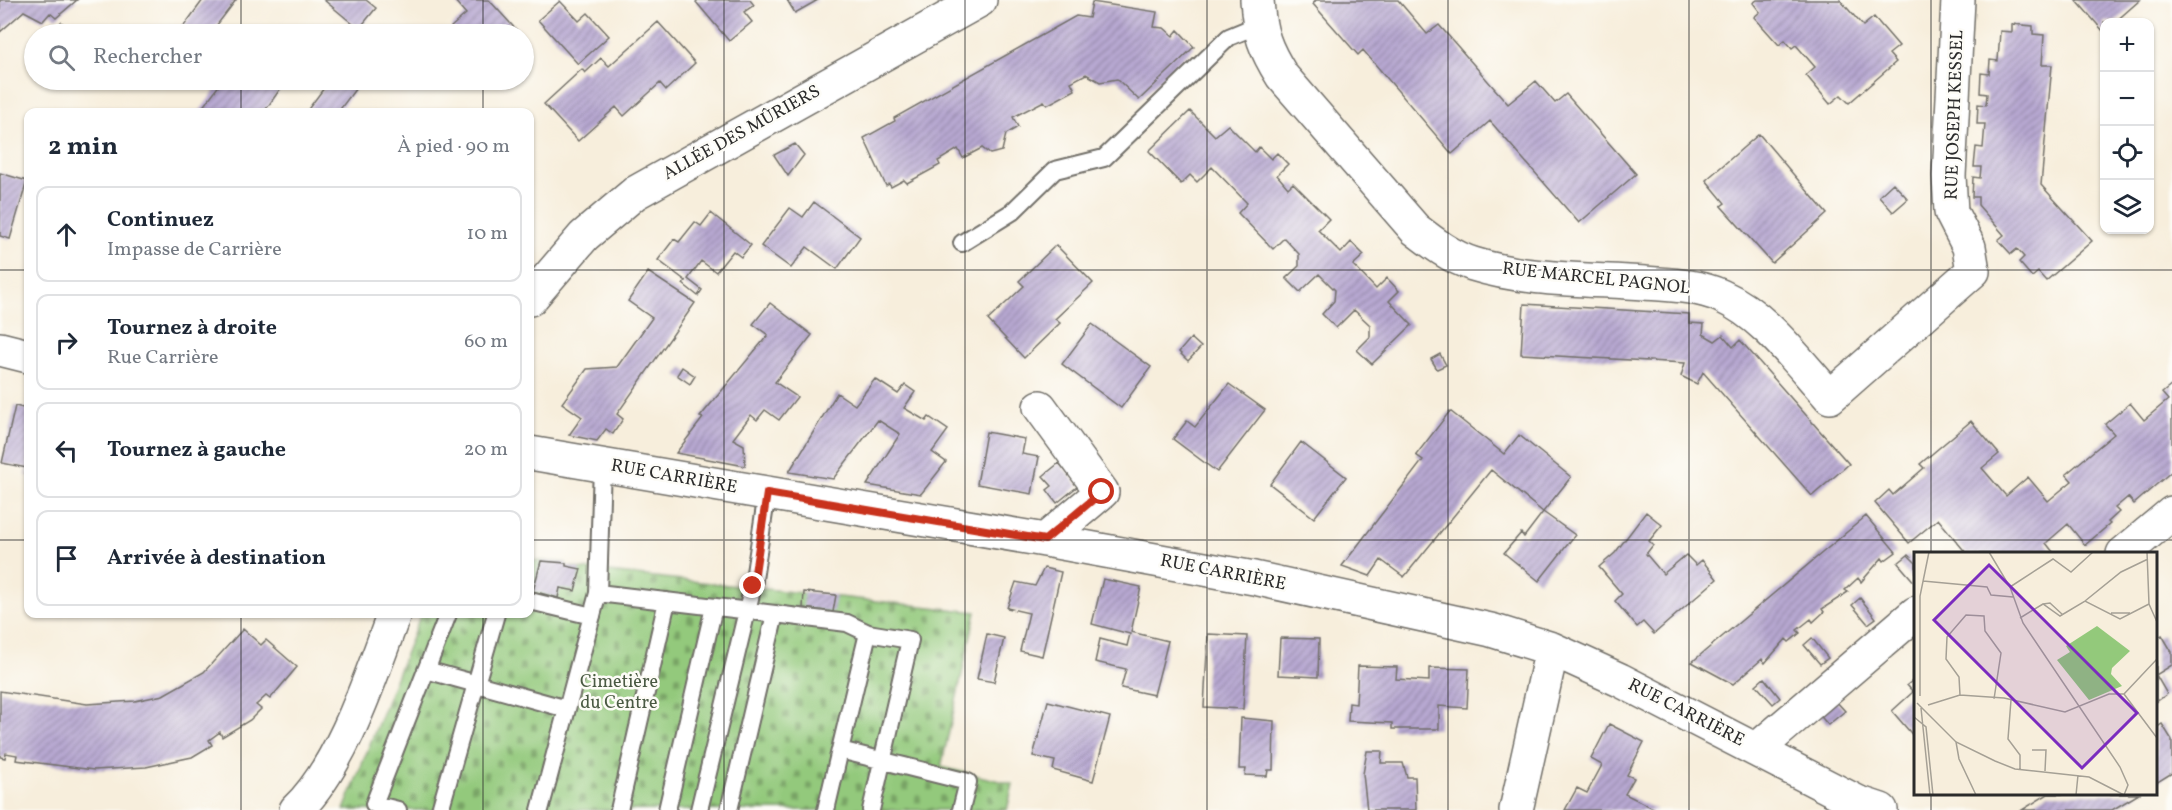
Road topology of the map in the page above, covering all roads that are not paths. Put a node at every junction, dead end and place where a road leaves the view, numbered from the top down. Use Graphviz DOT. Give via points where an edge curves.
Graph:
graph roads {
  1 [pos="980,0"];
  2 [pos="1958,0"];
  3 [pos="1258,13"];
  4 [pos="962,243"];
  5 [pos="534,294"];
  6 [pos="1898,336"];
  7 [pos="0,350"];
  8 [pos="24,355"];
  9 [pos="1040,407"];
  10 [pos="534,454"];
  11 [pos="602,465"];
  12 [pos="767,493"];
  13 [pos="2172,513"];
  14 [pos="1045,540"];
  15 [pos="2125,552"];
  16 [pos="598,593"];
  17 [pos="667,601"];
  18 [pos="534,602"];
  19 [pos="714,608"];
  20 [pos="746,611"];
  21 [pos="775,614"];
  22 [pos="1914,615"];
  23 [pos="592,616"];
  24 [pos="392,618"];
  25 [pos="446,618"];
  26 [pos="495,618"];
  27 [pos="868,633"];
  28 [pos="1552,650"];
  29 [pos="426,669"];
  30 [pos="476,684"];
  31 [pos="567,709"];
  32 [pos="840,750"];
  33 [pos="1756,750"];
  34 [pos="882,761"];
  35 [pos="305,806"];
  36 [pos="1865,807"];
  37 [pos="398,810"];
  38 [pos="440,810"];
  39 [pos="540,810"];
  40 [pos="619,810"];
  41 [pos="667,810"];
  42 [pos="699,810"];
  43 [pos="729,810"];
  44 [pos="826,810"];
  45 [pos="871,810"];
  46 [pos="961,810"];
  47 [pos="1516,810"];
  1 -- 5 [label="street, ALLÉE DES MÛRIERS" via="635,193 584,236"];
  2 -- 6 [label="street, RUE JOSEPH KESSEL" via="1949,176 1952,212 1969,247 1973,271"];
  3 -- 4 [label="lane" via="1104,158 1055,170 1012,212"];
  3 -- 6 [label="street, RUE MARCEL PAGNOL" via="1265,49 1282,76 1415,229 1441,249 1472,264 1513,273 1689,286 1720,295 1746,310 1770,331 1830,398"];
  7 -- 8 [label="street"];
  9 -- 14 [label="street" via="1102,492"];
  10 -- 11 [label="street, RUE CARRIÈRE"];
  11 -- 12 [label="street, RUE CARRIÈRE"];
  11 -- 16 [label="lane"];
  12 -- 14 [label="street, RUE CARRIÈRE"];
  12 -- 20 [label="lane"];
  13 -- 15 [label="street"];
  14 -- 28 [label="street, RUE CARRIÈRE" via="1254,578 1491,630"];
  16 -- 17 [label="lane"];
  16 -- 23 [label="lane"];
  17 -- 19 [label="lane"];
  17 -- 40 [label="lane"];
  18 -- 23 [label="lane"];
  19 -- 20 [label="lane"];
  19 -- 41 [label="lane"];
  20 -- 21 [label="lane"];
  20 -- 42 [label="lane"];
  21 -- 27 [label="lane" via="847,623"];
  21 -- 43 [label="lane"];
  22 -- 33 [label="street"];
  23 -- 31 [label="lane"];
  24 -- 35 [label="street" via="345,737"];
  25 -- 29 [label="lane"];
  26 -- 30 [label="lane"];
  27 -- 32 [label="lane"];
  27 -- 34 [label="lane" via="910,640"];
  28 -- 33 [label="street, RUE CARRIÈRE"];
  28 -- 47 [label="street"];
  29 -- 30 [label="lane"];
  29 -- 37 [label="lane" via="374,804"];
  30 -- 31 [label="lane"];
  30 -- 38 [label="lane"];
  31 -- 39 [label="lane"];
  32 -- 34 [label="lane"];
  32 -- 44 [label="lane"];
  33 -- 36 [label="street, RUE CARRIÈRE"];
  34 -- 45 [label="lane"];
  34 -- 46 [label="lane" via="968,782"];
}
